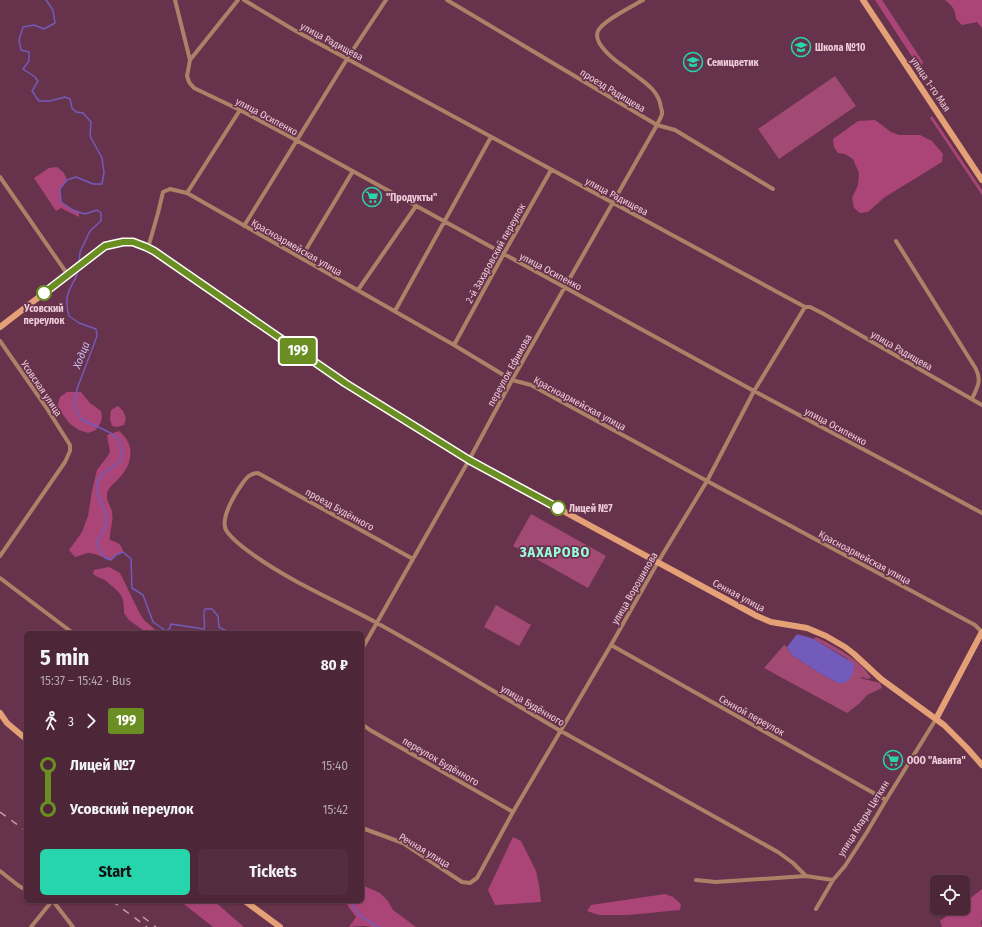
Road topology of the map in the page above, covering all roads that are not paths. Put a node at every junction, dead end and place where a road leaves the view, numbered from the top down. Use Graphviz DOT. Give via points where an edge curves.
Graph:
graph roads {
  1 [pos="175,0"];
  2 [pos="238,0"];
  3 [pos="244,0"];
  4 [pos="386,0"];
  5 [pos="447,0"];
  6 [pos="643,0"];
  7 [pos="862,0"];
  8 [pos="347,58"];
  9 [pos="190,60"];
  10 [pos="240,110"];
  11 [pos="657,125"];
  12 [pos="491,137"];
  13 [pos="296,140"];
  14 [pos="551,170"];
  15 [pos="353,171"];
  16 [pos="0,177"];
  17 [pos="982,180"];
  18 [pos="773,189"];
  19 [pos="187,193"];
  20 [pos="612,203"];
  21 [pos="416,206"];
  22 [pos="444,222"];
  23 [pos="244,226"];
  24 [pos="896,241"];
  25 [pos="148,248"];
  26 [pos="503,254"];
  27 [pos="301,258"];
  28 [pos="68,275"];
  29 [pos="565,287"];
  30 [pos="358,290"];
  31 [pos="805,307"];
  32 [pos="395,311"];
  33 [pos="0,327"];
  34 [pos="0,341"];
  35 [pos="454,345"];
  36 [pos="512,380"];
  37 [pos="754,391"];
  38 [pos="972,399"];
  39 [pos="982,405"];
  40 [pos="469,460"];
  41 [pos="258,473"];
  42 [pos="707,481"];
  43 [pos="982,513"];
  44 [pos="0,556"];
  45 [pos="413,559"];
  46 [pos="658,562"];
  47 [pos="0,578"];
  48 [pos="377,623"];
  49 [pos="70,631"];
  50 [pos="982,632"];
  51 [pos="611,645"];
  52 [pos="364,646"];
  53 [pos="0,713"];
  54 [pos="936,719"];
  55 [pos="364,726"];
  56 [pos="560,730"];
  57 [pos="24,737"];
  58 [pos="982,765"];
  59 [pos="886,800"];
  60 [pos="514,812"];
  61 [pos="364,829"];
  62 [pos="0,871"];
  63 [pos="806,876"];
  64 [pos="477,878"];
  65 [pos="696,880"];
  66 [pos="833,880"];
  67 [pos="24,889"];
  68 [pos="51,903"];
  69 [pos="55,903"];
  70 [pos="248,903"];
  71 [pos="816,909"];
  72 [pos="31,927"];
  73 [pos="73,927"];
  74 [pos="280,927"];
  1 -- 9 [label="street, улица Осипенко"];
  2 -- 9 [label="street"];
  3 -- 8 [label="street, улица Радищева"];
  4 -- 8 [label="street"];
  5 -- 11 [label="street, проезд Радищева"];
  6 -- 11 [label="street, переулок Ефимова" via="605,22 598,31 597,38 603,48 656,93 661,101 662,114"];
  7 -- 17 [label="street, улица 1-го Мая"];
  8 -- 12 [label="street, улица Радищева"];
  8 -- 13 [label="street"];
  9 -- 10 [label="street, улица Осипенко" via="187,76 194,88"];
  10 -- 13 [label="street, улица Осипенко"];
  10 -- 19 [label="street"];
  11 -- 18 [label="street, проезд Радищева" via="674,130"];
  11 -- 20 [label="street, переулок Ефимова"];
  12 -- 14 [label="street, улица Радищева"];
  12 -- 22 [label="street"];
  13 -- 15 [label="street, улица Осипенко"];
  13 -- 23 [label="street"];
  14 -- 20 [label="street, улица Радищева"];
  14 -- 26 [label="street, 2-й Захаровский переулок"];
  15 -- 21 [label="street, улица Осипенко"];
  15 -- 27 [label="street"];
  16 -- 28 [label="street"];
  19 -- 23 [label="street, Красноармейская улица"];
  19 -- 25 [label="street, Красноармейская улица" via="170,189 163,192"];
  20 -- 29 [label="street, переулок Ефимова"];
  20 -- 31 [label="street, улица Радищева"];
  21 -- 22 [label="street, улица Осипенко"];
  21 -- 30 [label="street"];
  22 -- 26 [label="street, улица Осипенко"];
  22 -- 32 [label="street"];
  23 -- 27 [label="street, Красноармейская улица"];
  24 -- 38 [label="street" via="976,369 979,382"];
  25 -- 28 [label="street, Сенная улица" via="133,242 105,246"];
  25 -- 40 [label="street, Сенная улица" via="345,383"];
  26 -- 29 [label="street, улица Осипенко"];
  26 -- 35 [label="street, 2-й Захаровский переулок"];
  27 -- 30 [label="street, Красноармейская улица"];
  28 -- 33 [label="street"];
  29 -- 36 [label="street, переулок Ефимова"];
  29 -- 37 [label="street, улица Осипенко"];
  30 -- 32 [label="street, Красноармейская улица"];
  31 -- 37 [label="street, улица Ворошилова"];
  31 -- 38 [label="street, улица Радищева" via="822,313"];
  32 -- 35 [label="street, Красноармейская улица"];
  34 -- 44 [label="street, Усовская улица" via="70,445 68,457"];
  35 -- 36 [label="street, Красноармейская улица"];
  36 -- 40 [label="street, переулок Ефимова"];
  36 -- 42 [label="street, Красноармейская улица" via="531,385"];
  37 -- 42 [label="street, улица Ворошилова"];
  37 -- 43 [label="street, улица Осипенко"];
  38 -- 39 [label="street, улица Радищева"];
  40 -- 45 [label="street, переулок Ефимова"];
  40 -- 46 [label="street, Сенная улица"];
  41 -- 45 [label="street, проезд Будённого"];
  41 -- 48 [label="street, улица Будённого" via="247,477 228,507 225,518 225,528 228,532 241,546 262,561"];
  42 -- 46 [label="street, улица Ворошилова"];
  42 -- 50 [label="street, Красноармейская улица" via="975,625"];
  45 -- 48 [label="street, переулок Ефимова"];
  46 -- 51 [label="street, улица Ворошилова"];
  46 -- 54 [label="street, Сенная улица" via="764,620 807,628 837,642 891,687"];
  47 -- 49 [label="street"];
  48 -- 52 [label="street, переулок Ефимова"];
  48 -- 56 [label="street, улица Будённого"];
  50 -- 54 [label="street, улица Клары Цеткин"];
  51 -- 56 [label="street, улица Ворошилова"];
  51 -- 59 [label="street, Сенной переулок"];
  53 -- 57 [label="street" via="7,723"];
  54 -- 58 [label="street, Сенная улица"];
  54 -- 59 [label="street, улица Клары Цеткин"];
  55 -- 60 [label="street, переулок Будённого"];
  56 -- 60 [label="street, улица Ворошилова"];
  56 -- 63 [label="street, улица Будённого" via="778,852"];
  59 -- 66 [label="street, улица Клары Цеткин" via="848,861"];
  60 -- 64 [label="street, улица Ворошилова"];
  61 -- 64 [label="street, Речная улица" via="403,843 462,882 470,883"];
  62 -- 67 [label="street"];
  63 -- 65 [label="street" via="716,882"];
  63 -- 66 [label="street"];
  66 -- 71 [label="street, улица Клары Цеткин"];
  68 -- 72 [label="street"];
  69 -- 73 [label="street"];
  70 -- 74 [label="street"];
}
